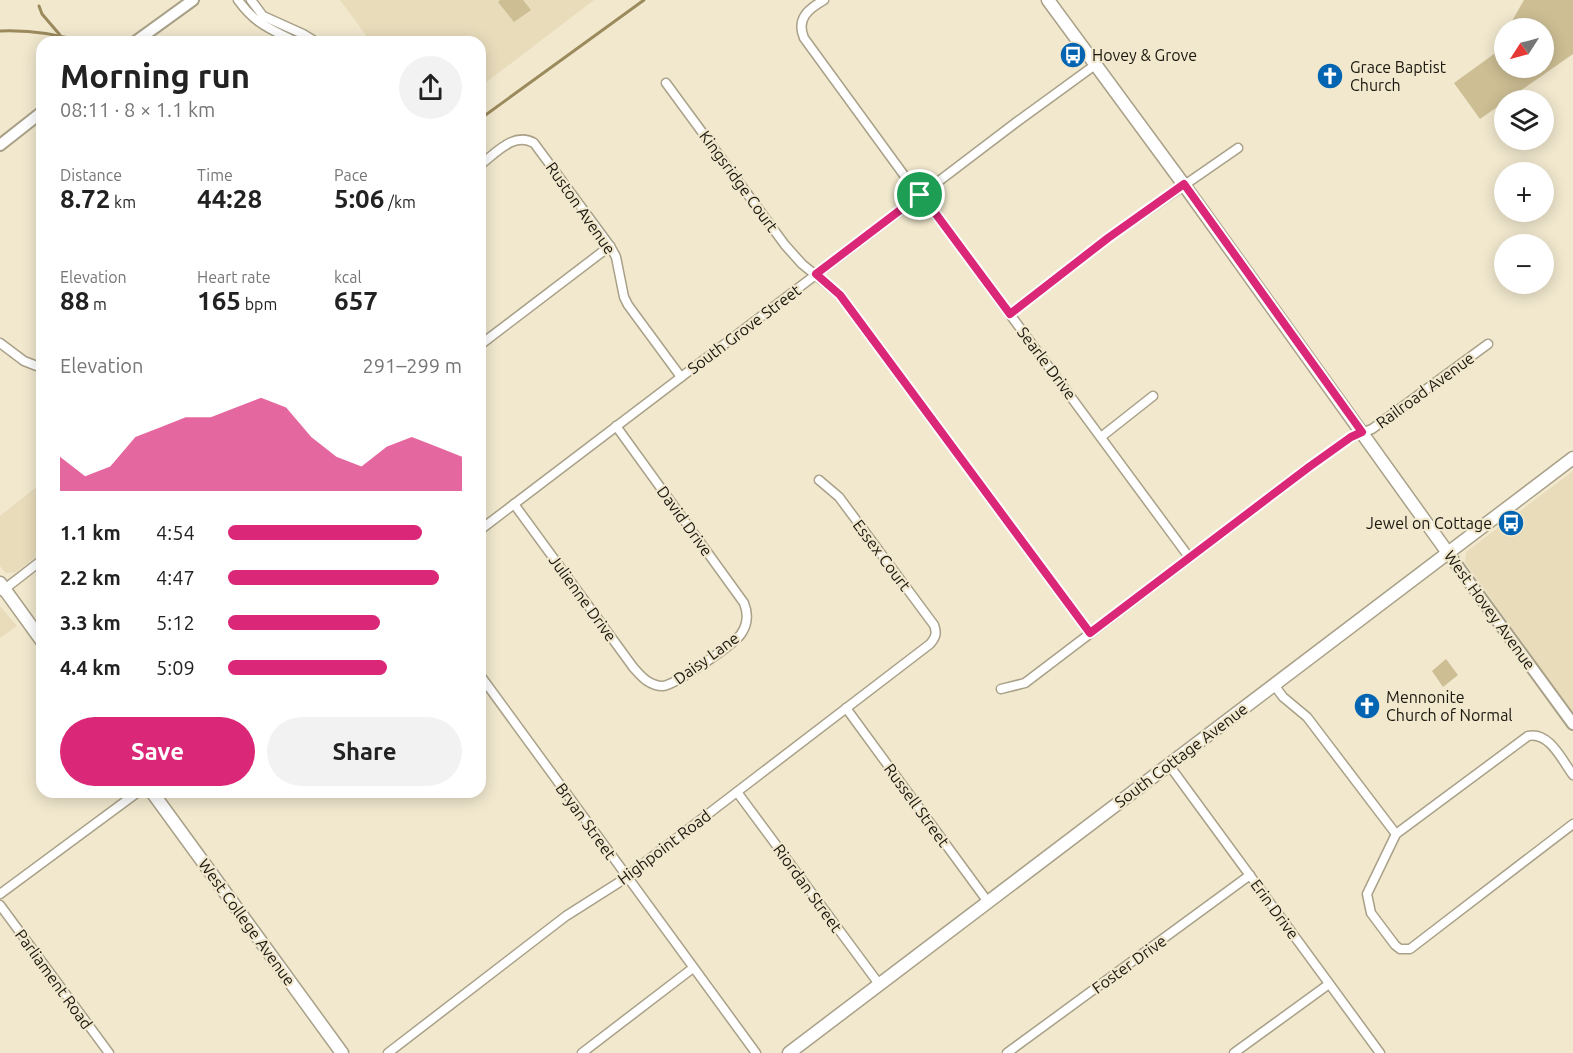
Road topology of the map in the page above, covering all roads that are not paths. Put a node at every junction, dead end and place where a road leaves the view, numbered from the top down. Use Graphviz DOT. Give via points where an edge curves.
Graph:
graph roads {
  1 [pos="193,0"];
  2 [pos="238,0"];
  3 [pos="251,0"];
  4 [pos="824,0"];
  5 [pos="1048,0"];
  6 [pos="284,31"];
  7 [pos="143,36"];
  8 [pos="289,36"];
  9 [pos="299,36"];
  10 [pos="1095,65"];
  11 [pos="666,83"];
  12 [pos="36,117"];
  13 [pos="0,145"];
  14 [pos="1238,148"];
  15 [pos="486,160"];
  16 [pos="1184,184"];
  17 [pos="920,195"];
  18 [pos="610,246"];
  19 [pos="816,274"];
  20 [pos="1010,314"];
  21 [pos="486,340"];
  22 [pos="0,343"];
  23 [pos="1488,344"];
  24 [pos="36,366"];
  25 [pos="681,377"];
  26 [pos="1153,396"];
  27 [pos="616,426"];
  28 [pos="1362,432"];
  29 [pos="1101,437"];
  30 [pos="1573,458"];
  31 [pos="819,480"];
  32 [pos="514,504"];
  33 [pos="486,525"];
  34 [pos="1448,553"];
  35 [pos="1189,557"];
  36 [pos="36,564"];
  37 [pos="2,588"];
  38 [pos="747,619"];
  39 [pos="36,633"];
  40 [pos="1090,633"];
  41 [pos="936,636"];
  42 [pos="486,683"];
  43 [pos="657,685"];
  44 [pos="1274,685"];
  45 [pos="1001,689"];
  46 [pos="846,708"];
  47 [pos="1573,724"];
  48 [pos="1169,765"];
  49 [pos="1573,775"];
  50 [pos="738,792"];
  51 [pos="130,798"];
  52 [pos="156,798"];
  53 [pos="1573,824"];
  54 [pos="1396,834"];
  55 [pos="1250,875"];
  56 [pos="627,876"];
  57 [pos="0,894"];
  58 [pos="988,902"];
  59 [pos="0,904"];
  60 [pos="693,968"];
  61 [pos="879,984"];
  62 [pos="1329,984"];
  63 [pos="109,1053"];
  64 [pos="342,1053"];
  65 [pos="388,1053"];
  66 [pos="582,1053"];
  67 [pos="756,1053"];
  68 [pos="789,1053"];
  69 [pos="1007,1053"];
  70 [pos="1234,1053"];
  71 [pos="1380,1053"];
  1 -- 7 [label="street"];
  2 -- 6 [label="street" via="260,24"];
  3 -- 6 [label="street"];
  4 -- 17 [label="street, Searle Drive" via="802,17 800,30"];
  5 -- 10 [label="main road, West Hovey Avenue"];
  6 -- 8 [label="street"];
  6 -- 9 [label="street"];
  10 -- 16 [label="main road, West Hovey Avenue"];
  10 -- 17 [label="street, South Grove Street"];
  11 -- 19 [label="street, Kingsridge Court" via="785,244"];
  12 -- 13 [label="street"];
  14 -- 16 [label="street"];
  15 -- 18 [label="street, Ruston Avenue" via="508,144 524,139 534,143"];
  16 -- 20 [label="street"];
  16 -- 28 [label="main road, West Hovey Avenue"];
  17 -- 19 [label="street, South Grove Street"];
  17 -- 20 [label="street, Searle Drive"];
  18 -- 21 [label="street"];
  18 -- 25 [label="street, Ruston Avenue" via="628,305"];
  19 -- 25 [label="street, South Grove Street"];
  19 -- 40 [label="street, Kingsridge Court" via="840,295"];
  20 -- 29 [label="street, Searle Drive"];
  22 -- 24 [label="street"];
  23 -- 28 [label="street, Railroad Avenue" via="1372,429"];
  25 -- 27 [label="street, South Grove Street"];
  26 -- 29 [label="street"];
  27 -- 32 [label="street, South Grove Street"];
  27 -- 38 [label="street, David Drive" via="744,603"];
  28 -- 34 [label="main road, West Hovey Avenue"];
  28 -- 35 [label="street"];
  29 -- 35 [label="street, Searle Drive"];
  30 -- 34 [label="main road, South Cottage Avenue"];
  31 -- 41 [label="street, Essex Court" via="839,497 934,625"];
  32 -- 33 [label="street, South Grove Street"];
  32 -- 43 [label="street, Julienne Drive" via="633,667 646,681"];
  34 -- 44 [label="main road, South Cottage Avenue"];
  34 -- 47 [label="street, West Hovey Avenue"];
  35 -- 40 [label="street"];
  36 -- 37 [label="street"];
  37 -- 39 [label="main road"];
  38 -- 43 [label="street, Daisy Lane" via="742,632 730,643 678,681"];
  40 -- 45 [label="street" via="1025,683"];
  41 -- 46 [label="street, Highpoint Road"];
  42 -- 56 [label="street, Bryan Street"];
  44 -- 48 [label="main road, South Cottage Avenue"];
  44 -- 54 [label="street" via="1307,717"];
  46 -- 50 [label="street, Highpoint Road"];
  46 -- 58 [label="street, Russell Street"];
  48 -- 55 [label="street, Erin Drive"];
  48 -- 58 [label="main road, South Cottage Avenue"];
  49 -- 54 [label="street" via="1546,740 1539,735 1528,736"];
  50 -- 56 [label="street, Highpoint Road"];
  50 -- 61 [label="street, Riordan Street"];
  51 -- 57 [label="street"];
  52 -- 64 [label="main road, West College Avenue"];
  53 -- 54 [label="street" via="1405,950 1395,945 1371,912 1367,894"];
  55 -- 62 [label="street, Erin Drive"];
  55 -- 69 [label="street, Foster Drive"];
  56 -- 60 [label="street, Bryan Street"];
  56 -- 65 [label="street, Highpoint Road" via="566,916"];
  58 -- 61 [label="main road, South Cottage Avenue"];
  59 -- 63 [label="street, Parliament Road"];
  60 -- 66 [label="street"];
  60 -- 67 [label="street, Bryan Street"];
  61 -- 68 [label="main road, South Cottage Avenue"];
  62 -- 70 [label="street"];
  62 -- 71 [label="street, Erin Drive"];
}
